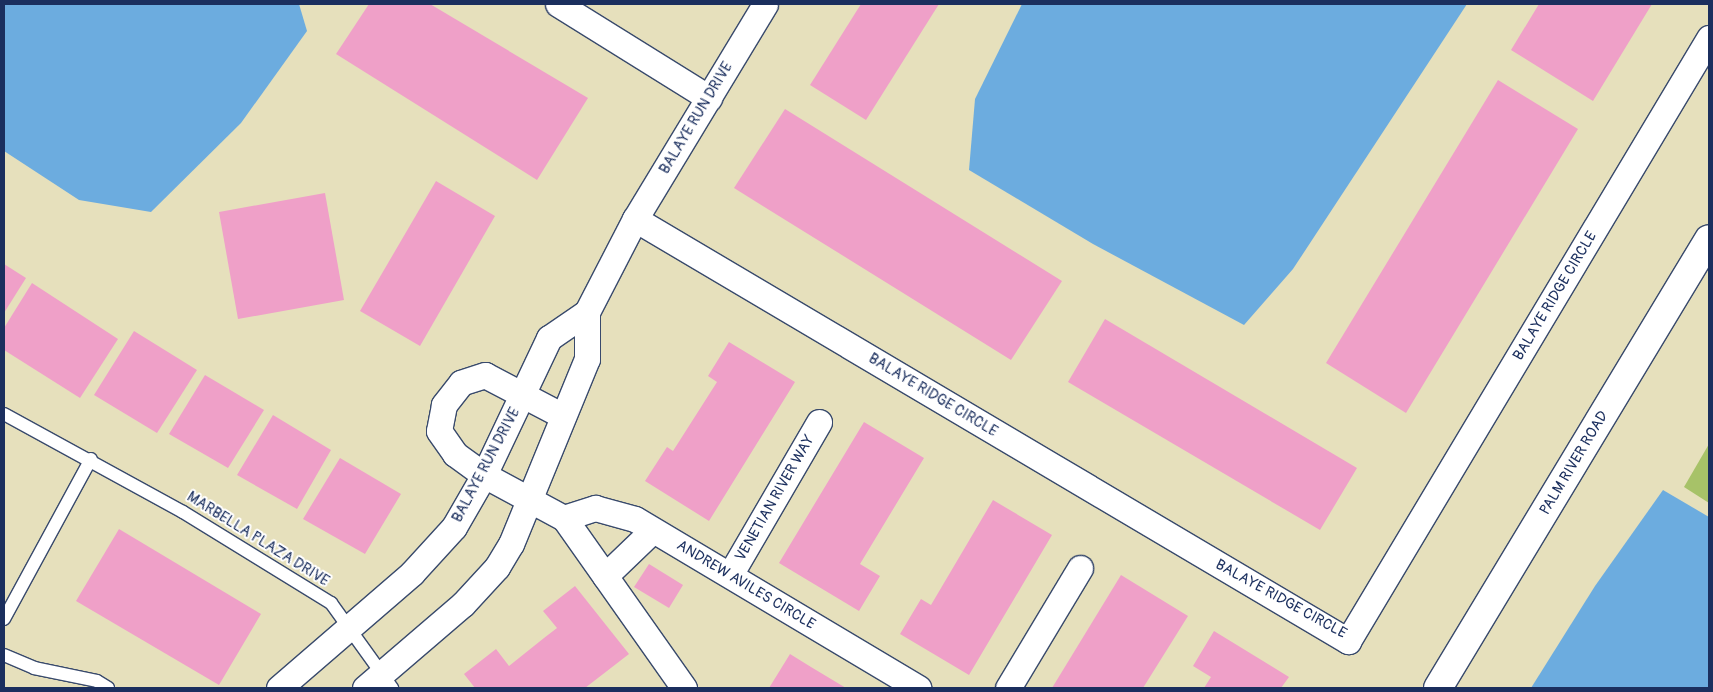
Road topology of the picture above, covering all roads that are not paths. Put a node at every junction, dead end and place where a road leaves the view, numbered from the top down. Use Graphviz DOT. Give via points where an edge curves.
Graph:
graph roads {
  1 [pos="558,4"];
  2 [pos="765,4"];
  3 [pos="1709,38"];
  4 [pos="709,98"];
  5 [pos="636,219"];
  6 [pos="1709,239"];
  7 [pos="587,312"];
  8 [pos="524,393"];
  9 [pos="4,414"];
  10 [pos="563,416"];
  11 [pos="819,422"];
  12 [pos="91,459"];
  13 [pos="484,475"];
  14 [pos="530,501"];
  15 [pos="564,518"];
  16 [pos="653,530"];
  17 [pos="1080,568"];
  18 [pos="730,575"];
  19 [pos="605,576"];
  20 [pos="4,619"];
  21 [pos="349,629"];
  22 [pos="4,655"];
  23 [pos="380,684"];
  24 [pos="673,684"];
  25 [pos="108,688"];
  26 [pos="279,688"];
  27 [pos="919,688"];
  28 [pos="1008,688"];
  29 [pos="1438,688"];
  1 -- 4 [label="street"];
  2 -- 4 [label="street, BALAYE RUN DRIVE"];
  3 -- 5 [label="street, BALAYE RIDGE CIRCLE" via="1348,641"];
  4 -- 5 [label="street, BALAYE RUN DRIVE"];
  5 -- 7 [label="street, BALAYE RUN DRIVE"];
  6 -- 29 [label="street, PALM RIVER ROAD"];
  7 -- 8 [label="street, BALAYE RUN DRIVE" via="549,338"];
  7 -- 10 [label="street, BALAYE RUN DRIVE" via="587,359"];
  8 -- 10 [label="street"];
  8 -- 13 [label="street, BALAYE RUN DRIVE"];
  8 -- 13 [label="street" via="485,375 460,383 444,405 439,431 455,454"];
  9 -- 12 [label="lane, MARBELLA PLAZA DRIVE"];
  10 -- 14 [label="street, BALAYE RUN DRIVE"];
  11 -- 18 [label="street, VENETIAN RIVER WAY"];
  12 -- 20 [label="lane"];
  12 -- 21 [label="lane, MARBELLA PLAZA DRIVE" via="331,602"];
  13 -- 14 [label="street"];
  13 -- 21 [label="street, BALAYE RUN DRIVE" via="454,527 412,573"];
  14 -- 15 [label="street"];
  14 -- 23 [label="street, BALAYE RUN DRIVE" via="511,544 481,587"];
  15 -- 16 [label="street, ANDREW AVILES CIRCLE" via="594,508 635,519"];
  15 -- 19 [label="street"];
  16 -- 18 [label="street, ANDREW AVILES CIRCLE"];
  16 -- 19 [label="street"];
  17 -- 28 [label="street"];
  18 -- 27 [label="street, ANDREW AVILES CIRCLE"];
  19 -- 24 [label="street"];
  21 -- 23 [label="lane, MARBELLA PLAZA DRIVE"];
  21 -- 26 [label="street, BALAYE RUN DRIVE"];
  22 -- 25 [label="lane" via="34,668 97,681"];
}
